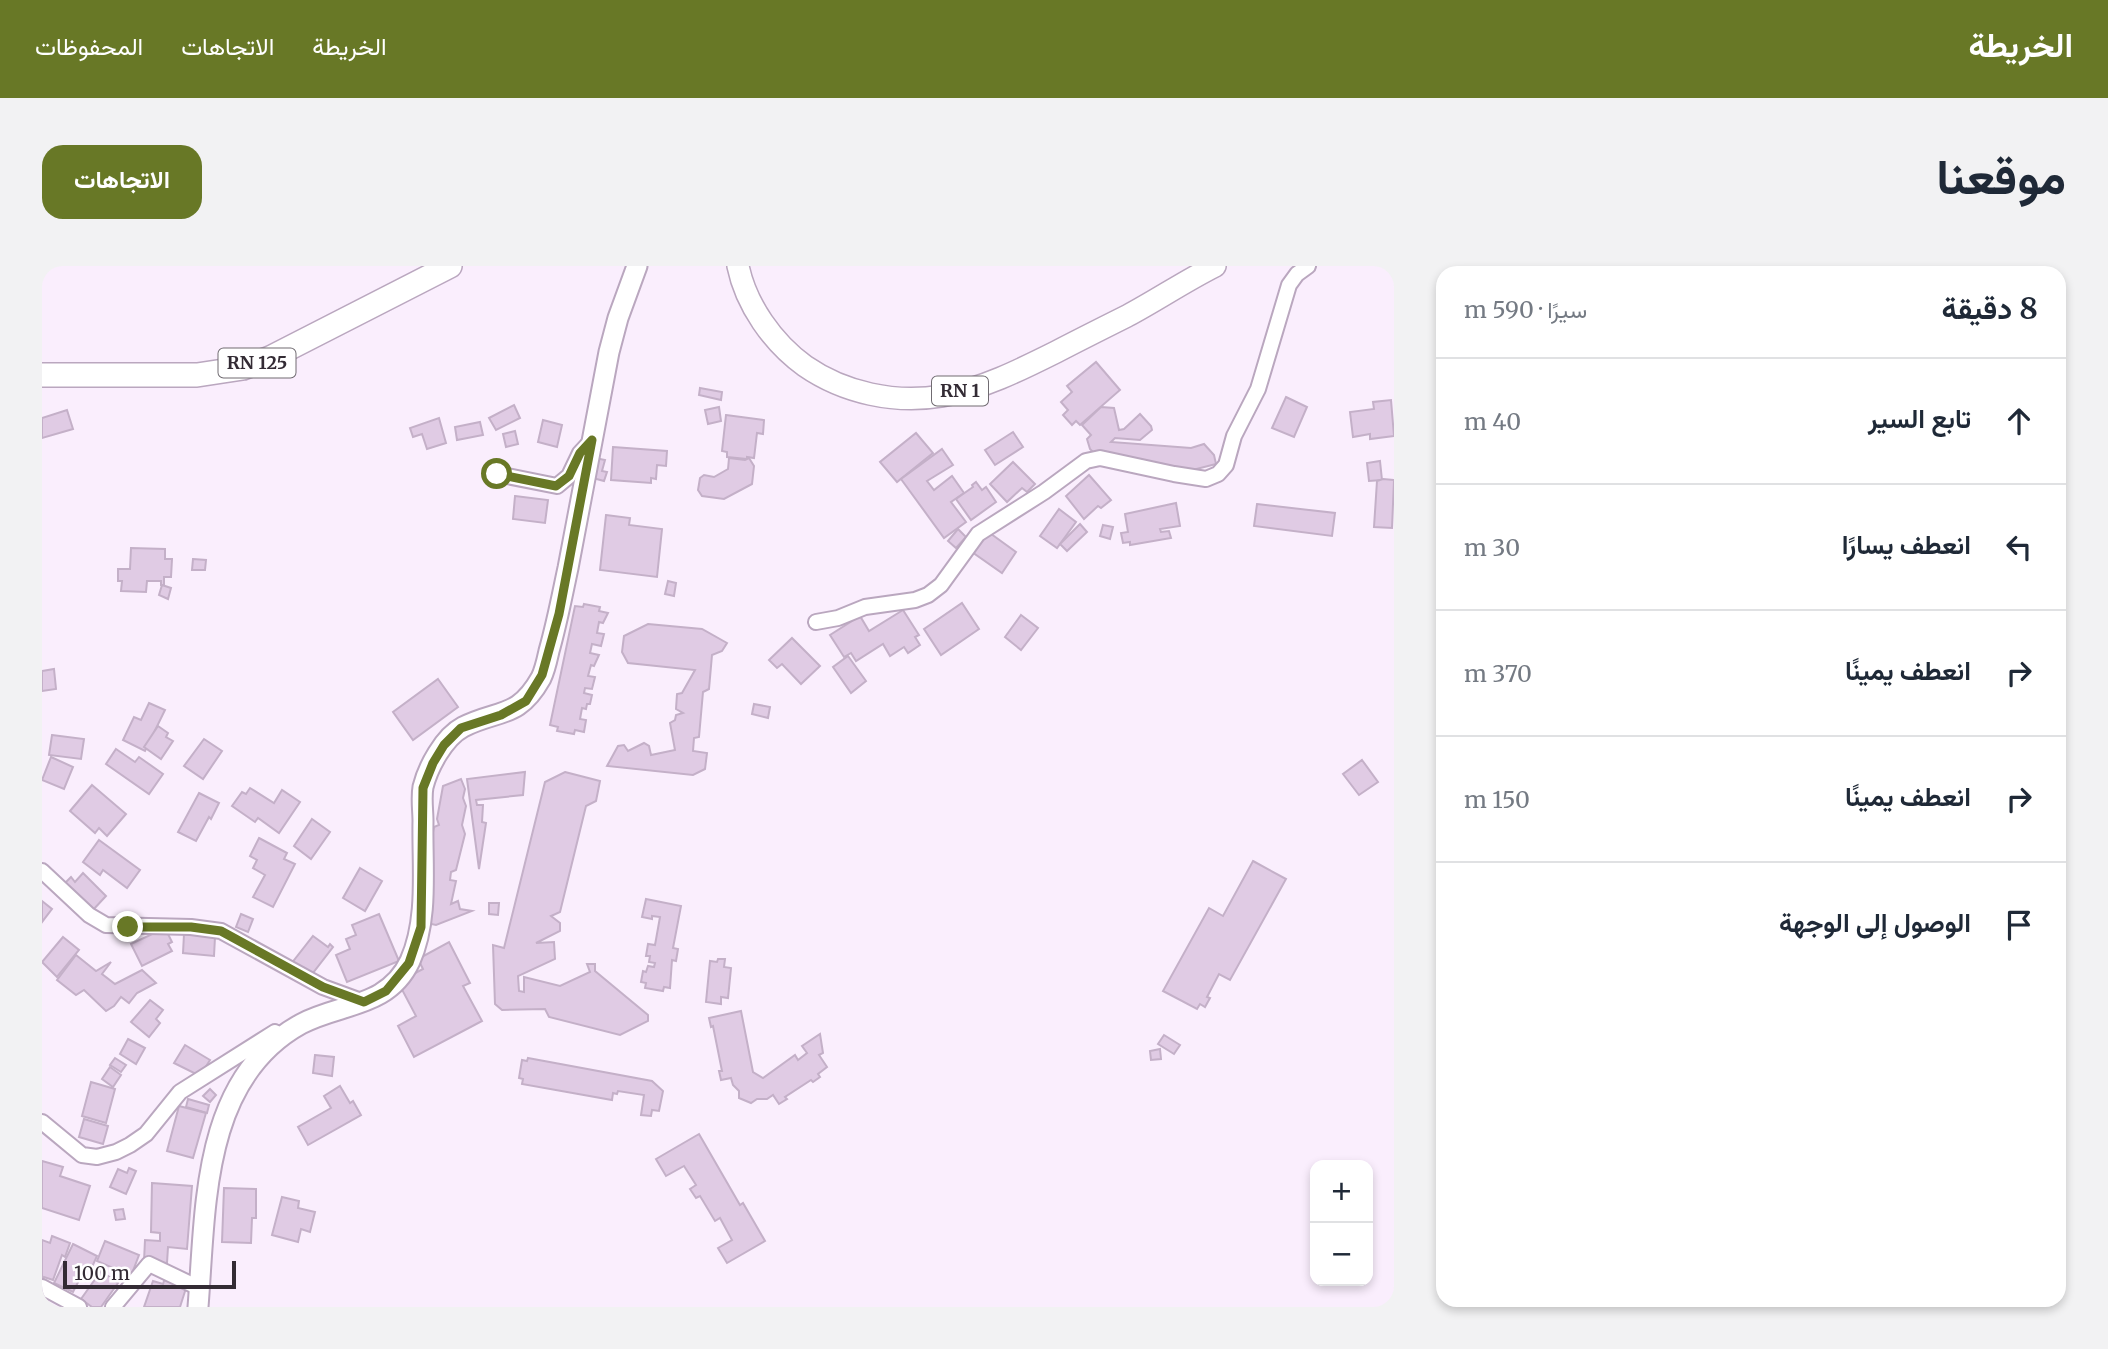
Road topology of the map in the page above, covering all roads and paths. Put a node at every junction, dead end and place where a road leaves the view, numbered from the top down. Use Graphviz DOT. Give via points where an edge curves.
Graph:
graph roads {
  1 [pos="415,266"];
  2 [pos="450,266"];
  3 [pos="638,266"];
  4 [pos="738,266"];
  5 [pos="1215,266"];
  6 [pos="1308,266"];
  7 [pos="42,361"];
  8 [pos="42,375"];
  9 [pos="592,440"];
  10 [pos="497,474"];
  11 [pos="816,622"];
  12 [pos="42,871"];
  13 [pos="364,1002"];
  14 [pos="42,1122"];
  15 [pos="42,1287"];
  16 [pos="198,1298"];
  17 [pos="79,1307"];
  18 [pos="113,1307"];
  1 -- 7 [label="highway" via="248,351 192,360"];
  2 -- 8 [label="highway, RN 125" via="243,368 197,375"];
  3 -- 9 [label="main road" via="609,352"];
  4 -- 5 [label="main road, RN 1" via="754,306 792,356 840,386 909,399 980,386 1028,366"];
  6 -- 11 [label="street" via="1289,285 1258,389 1219,474 1206,479 1100,458 1086,461 978,534 928,595"];
  9 -- 10 [label="street" via="569,476 556,486"];
  9 -- 13 [label="main road" via="559,614 542,675 526,701 461,728 433,763 423,788 421,927 409,963 386,991"];
  12 -- 13 [label="street" via="106,925 221,931 323,987"];
  13 -- 14 [label="street" via="323,1005 303,1014 180,1092 146,1134 116,1152 82,1155"];
  13 -- 16 [label="main road" via="302,1023 269,1046 236,1088 215,1140"];
  15 -- 17 [label="street"];
  16 -- 18 [label="street" via="149,1264"];
}
